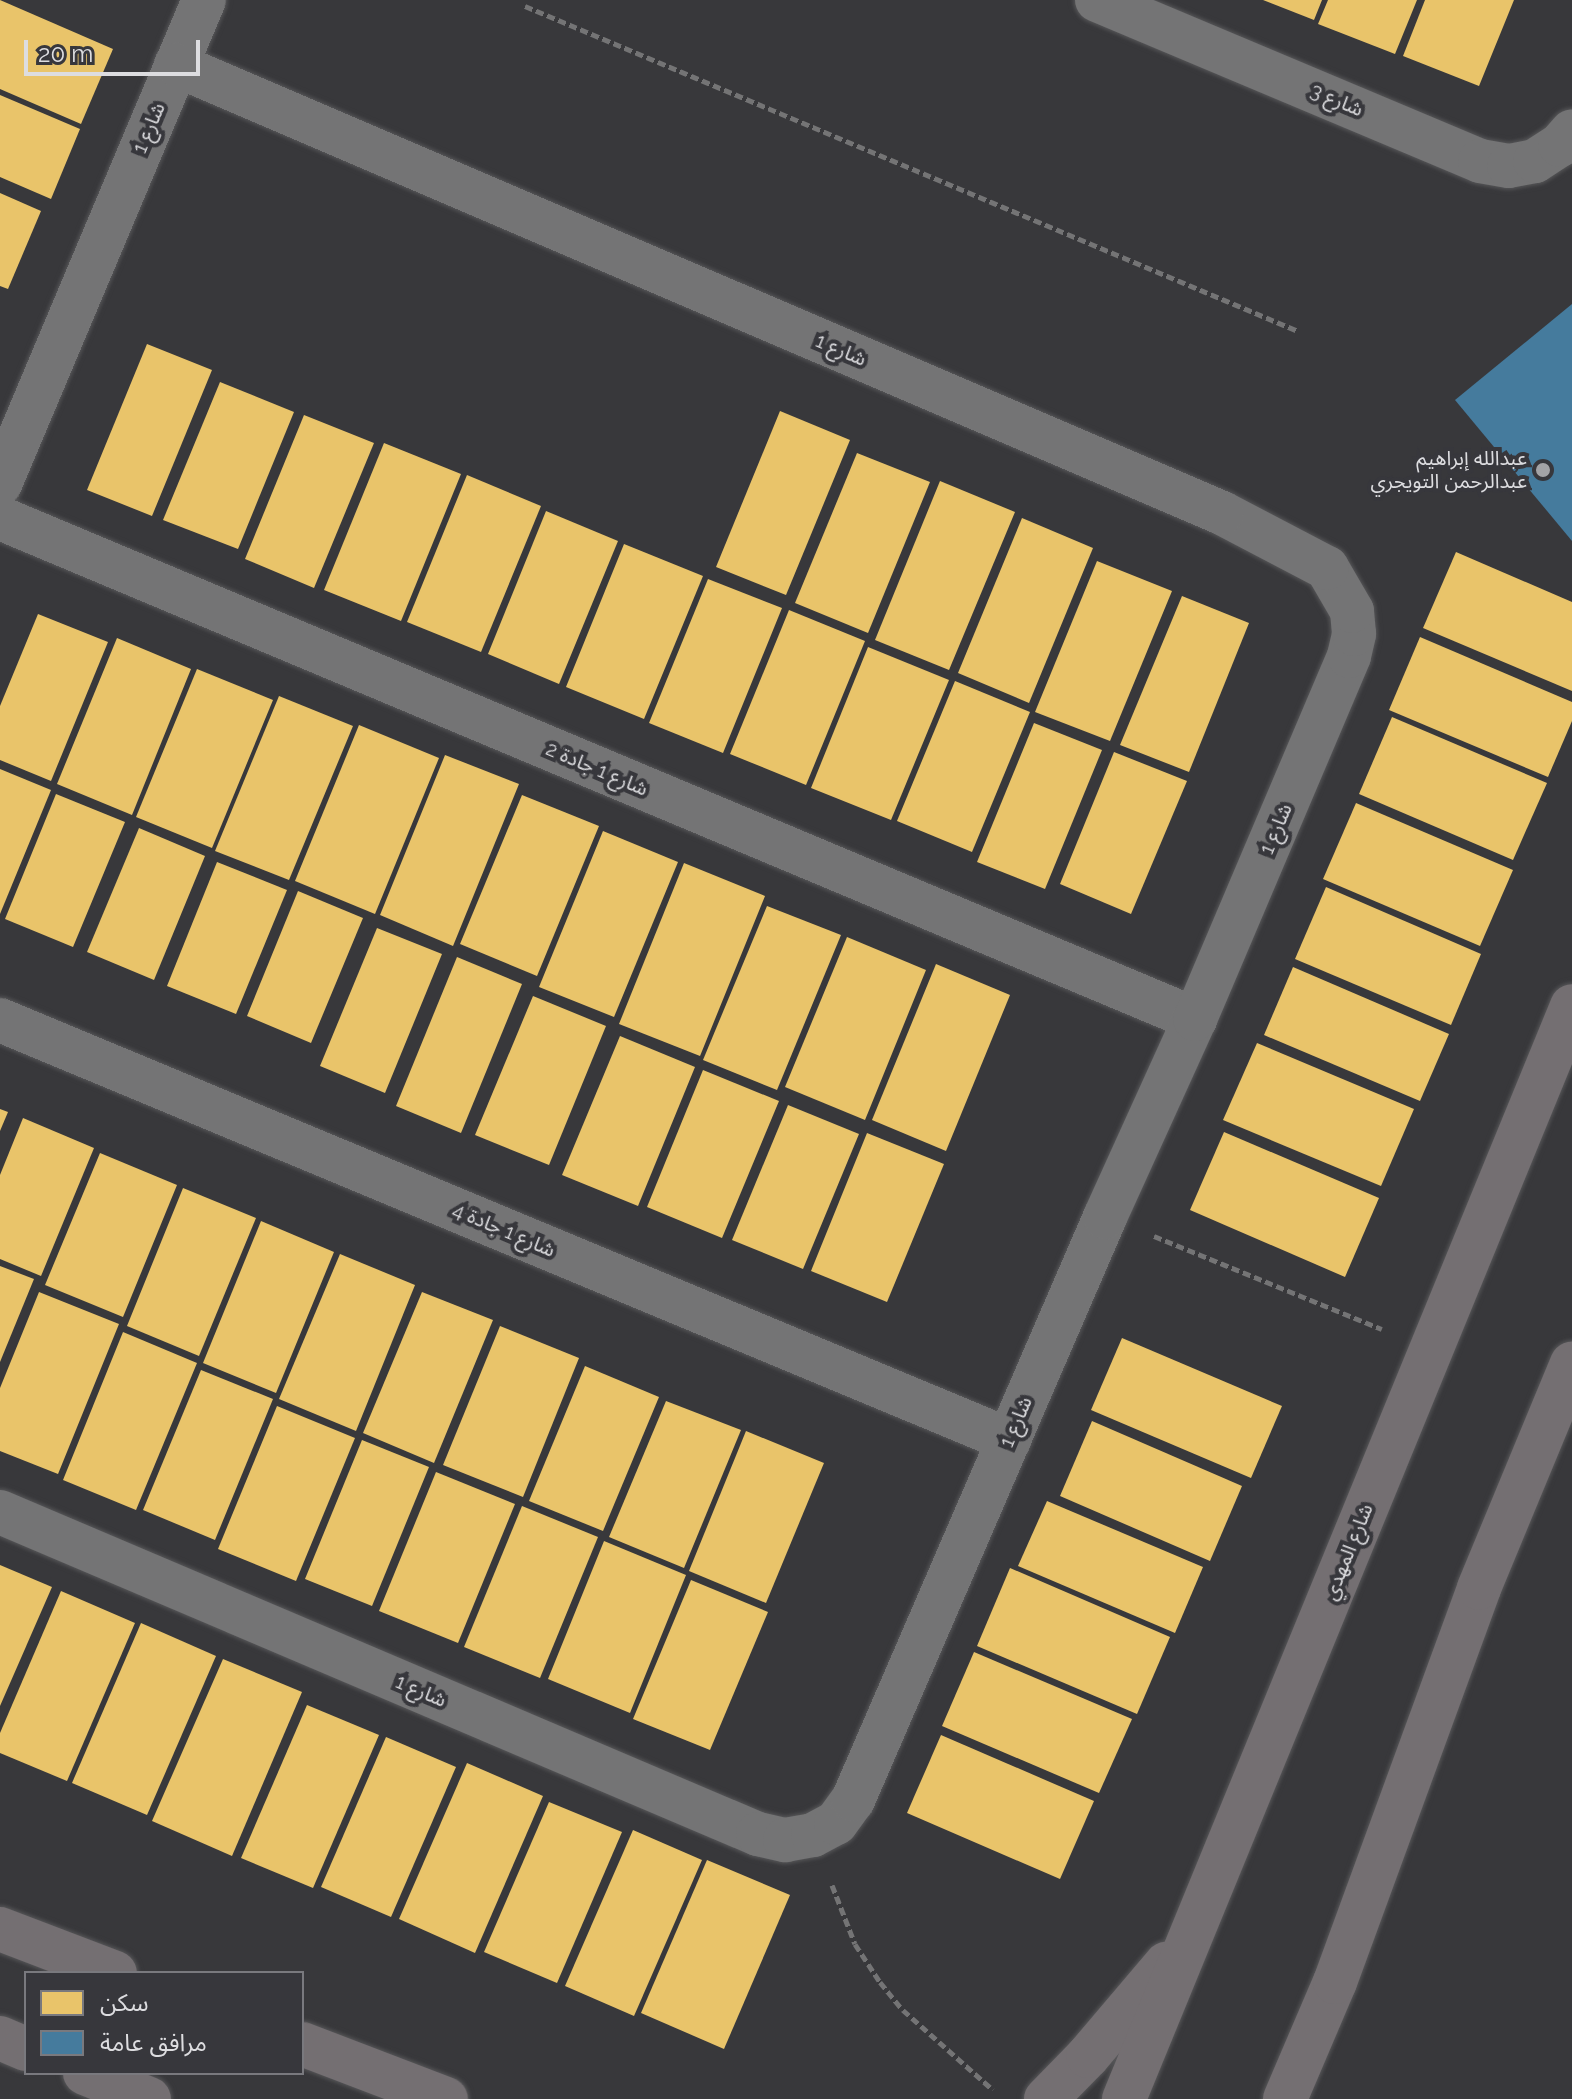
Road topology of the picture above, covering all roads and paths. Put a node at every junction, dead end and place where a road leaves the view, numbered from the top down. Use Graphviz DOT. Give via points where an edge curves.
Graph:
graph roads {
  1 [pos="1097,0"];
  2 [pos="189,5"];
  3 [pos="525,6"];
  4 [pos="176,65"];
  5 [pos="1572,131"];
  6 [pos="1298,331"];
  7 [pos="0,484"];
  8 [pos="0,518"];
  9 [pos="1572,1006"];
  10 [pos="1195,1019"];
  11 [pos="0,1020"];
  12 [pos="1105,1217"];
  13 [pos="1431,1348"];
  14 [pos="1572,1363"];
  15 [pos="1009,1440"];
  16 [pos="0,1512"];
  17 [pos="813,1835"];
  18 [pos="0,1929"];
  19 [pos="1191,1935"];
  20 [pos="110,1971"];
  21 [pos="1335,1982"];
  22 [pos="0,2038"];
  23 [pos="304,2045"];
  24 [pos="24,2048"];
  25 [pos="90,2075"];
  26 [pos="149,2099"];
  27 [pos="446,2099"];
  28 [pos="1003,2099"];
  29 [pos="1046,2099"];
  30 [pos="1124,2099"];
  31 [pos="1285,2099"];
  32 [pos="1318,2099"];
  1 -- 5 [label="street, شارع 3" via="1480,161 1509,166 1535,161"];
  2 -- 4 [label="street"];
  3 -- 6 [label="path"];
  4 -- 7 [label="street, شارع 1"];
  4 -- 10 [label="street, شارع 1" via="1222,513 1327,568 1352,611 1349,656"];
  8 -- 10 [label="street, شارع 1 جادة 2"];
  9 -- 13 [label="main road, شارع المهدي"];
  10 -- 12 [label="street, شارع 1"];
  11 -- 15 [label="street, شارع 1 جادة 4"];
  12 -- 13 [label="path"];
  12 -- 15 [label="street, شارع 1"];
  13 -- 19 [label="main road, شارع المهدي"];
  14 -- 21 [label="main road" via="1430,1716"];
  15 -- 17 [label="street, شارع 1" via="853,1800 836,1823"];
  16 -- 17 [label="street, شارع 1" via="758,1834 785,1840"];
  17 -- 28 [label="path" via="855,1944 880,1982 903,2010"];
  18 -- 20 [label="main road"];
  19 -- 29 [label="main road"];
  19 -- 30 [label="main road, شارع المهدي"];
  21 -- 31 [label="main road"];
  21 -- 32 [label="main road"];
  22 -- 24 [label="main road"];
  23 -- 27 [label="main road"];
  25 -- 26 [label="main road"];
}
